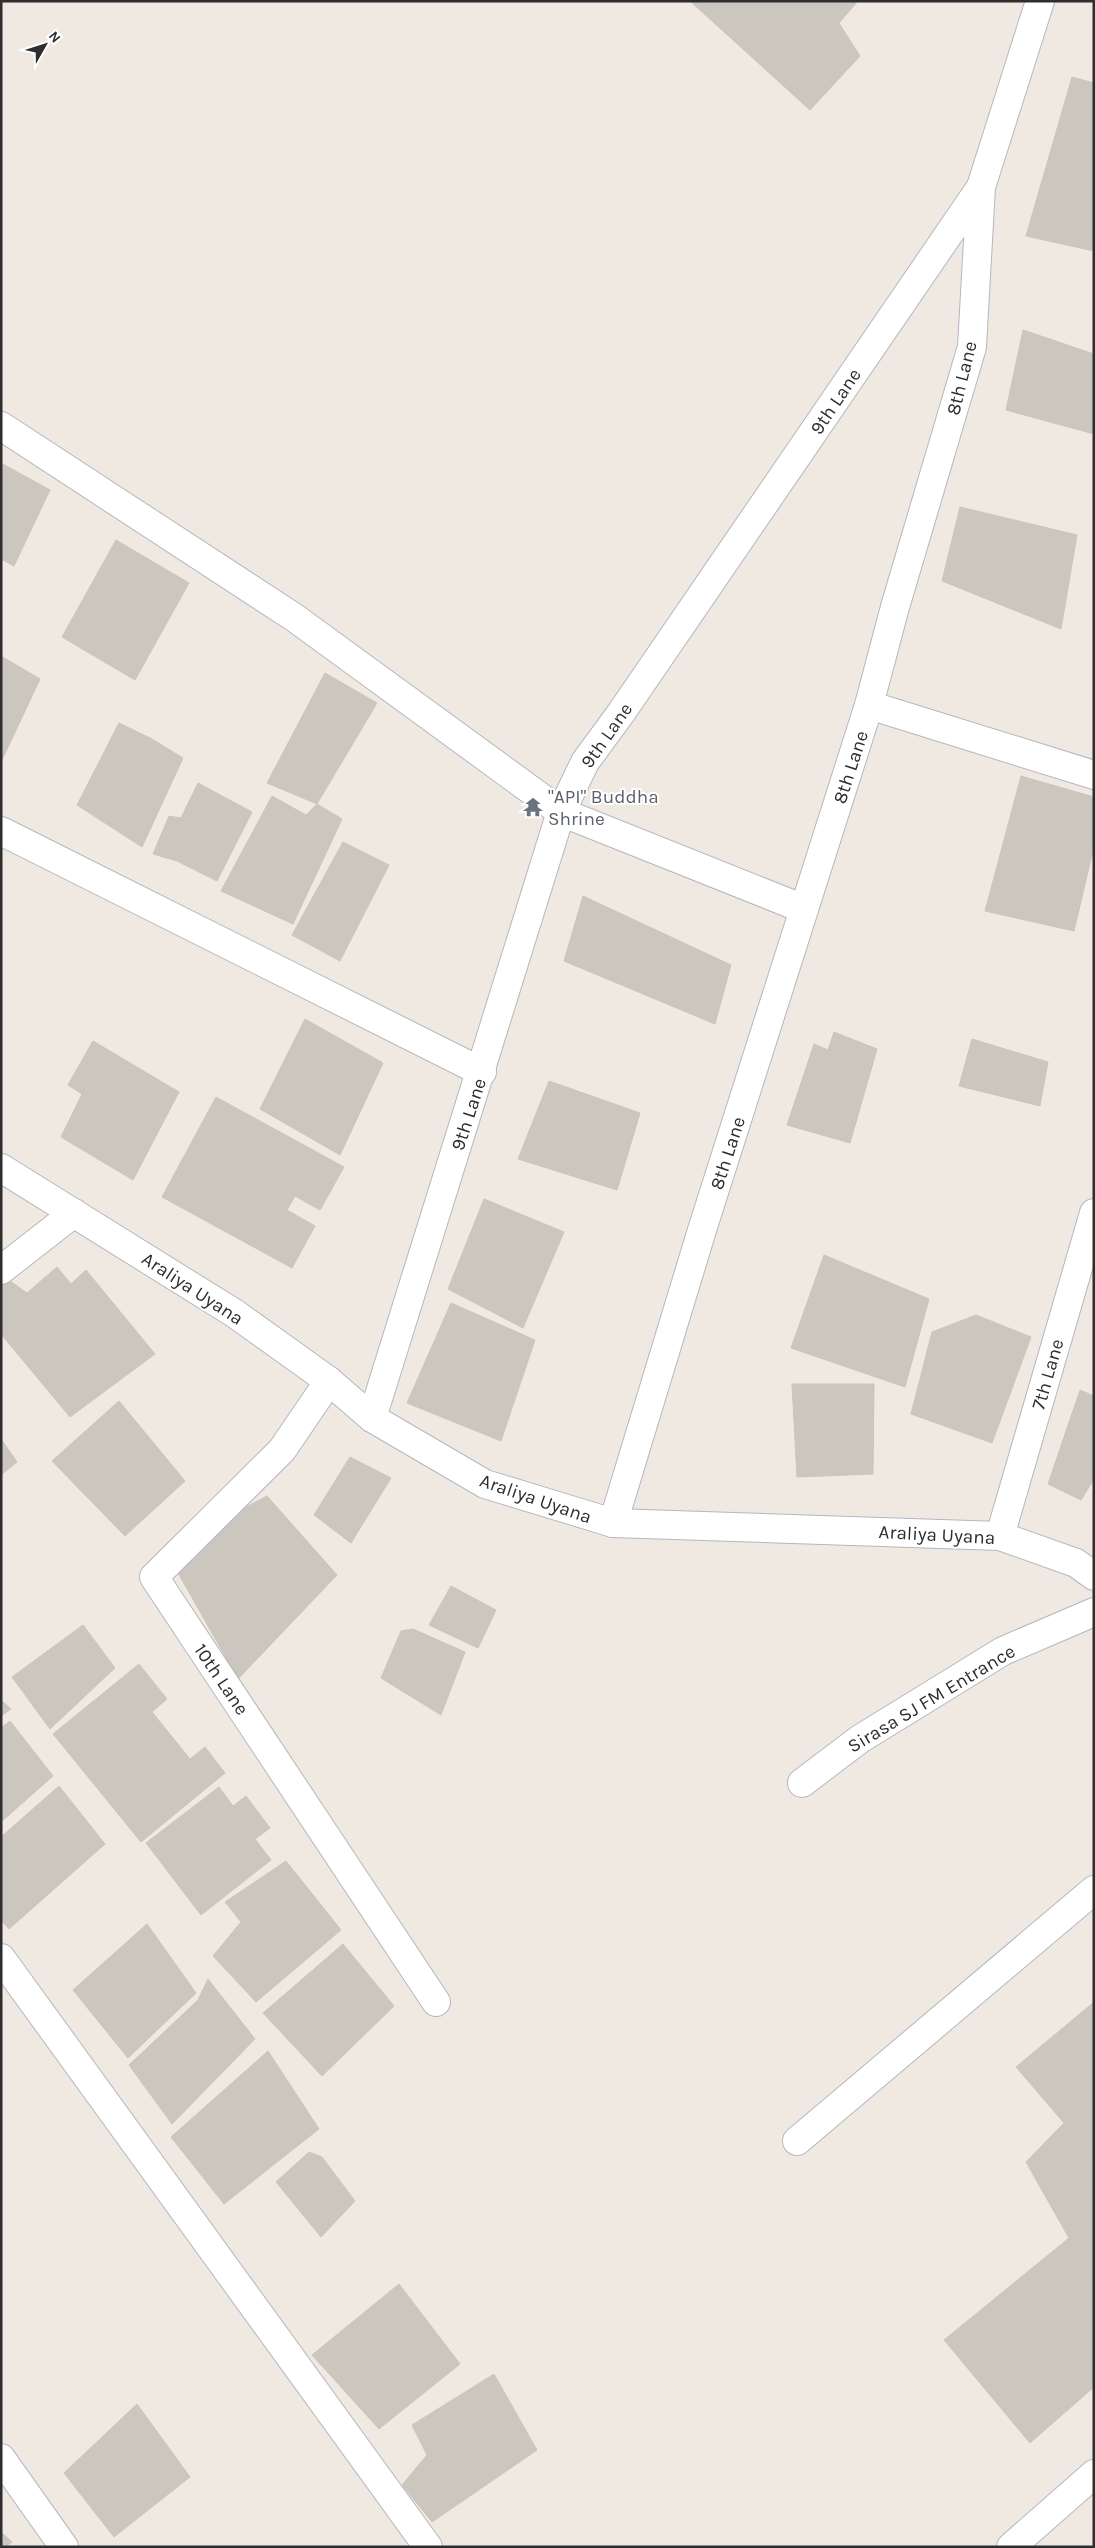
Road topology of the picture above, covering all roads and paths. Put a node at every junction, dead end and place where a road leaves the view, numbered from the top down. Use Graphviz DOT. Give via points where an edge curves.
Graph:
graph roads {
  1 [pos="1040,1"];
  2 [pos="981,187"];
  3 [pos="1,426"];
  4 [pos="870,705"];
  5 [pos="1094,775"];
  6 [pos="561,812"];
  7 [pos="1,831"];
  8 [pos="804,909"];
  9 [pos="482,1072"];
  10 [pos="1,1168"];
  11 [pos="74,1213"];
  12 [pos="1094,1213"];
  13 [pos="1,1270"];
  14 [pos="328,1381"];
  15 [pos="372,1418"];
  16 [pos="612,1523"];
  17 [pos="1000,1536"];
  18 [pos="1094,1576"];
  19 [pos="1094,1612"];
  20 [pos="802,1783"];
  21 [pos="1094,1890"];
  22 [pos="1,1958"];
  23 [pos="436,2002"];
  24 [pos="797,2141"];
  25 [pos="1,2458"];
  26 [pos="1094,2474"];
  27 [pos="64,2547"];
  28 [pos="428,2547"];
  29 [pos="1011,2547"];
  1 -- 2 [label="street, 8th Lane"];
  2 -- 4 [label="street, 8th Lane" via="972,347 895,607"];
  2 -- 6 [label="street, 9th Lane" via="622,713 585,762"];
  3 -- 6 [label="street" via="295,618"];
  4 -- 5 [label="street"];
  4 -- 8 [label="street, 8th Lane"];
  6 -- 8 [label="street"];
  6 -- 9 [label="street, 9th Lane"];
  7 -- 9 [label="street"];
  8 -- 16 [label="street, 8th Lane"];
  9 -- 15 [label="street, 9th Lane"];
  10 -- 11 [label="street, Araliya Uyana"];
  11 -- 13 [label="street"];
  11 -- 14 [label="street, Araliya Uyana" via="234,1314"];
  12 -- 17 [label="street, 7th Lane"];
  14 -- 15 [label="street, Araliya Uyana"];
  14 -- 23 [label="street, 10th Lane" via="282,1450 154,1577"];
  15 -- 16 [label="street, Araliya Uyana" via="485,1484"];
  16 -- 17 [label="street, Araliya Uyana"];
  17 -- 18 [label="street, Araliya Uyana" via="1076,1563"];
  19 -- 20 [label="street, Sirasa SJ FM Entrance" via="994,1656 860,1739"];
  21 -- 24 [label="street"];
  22 -- 28 [label="street"];
  25 -- 27 [label="street"];
  26 -- 29 [label="street"];
}
